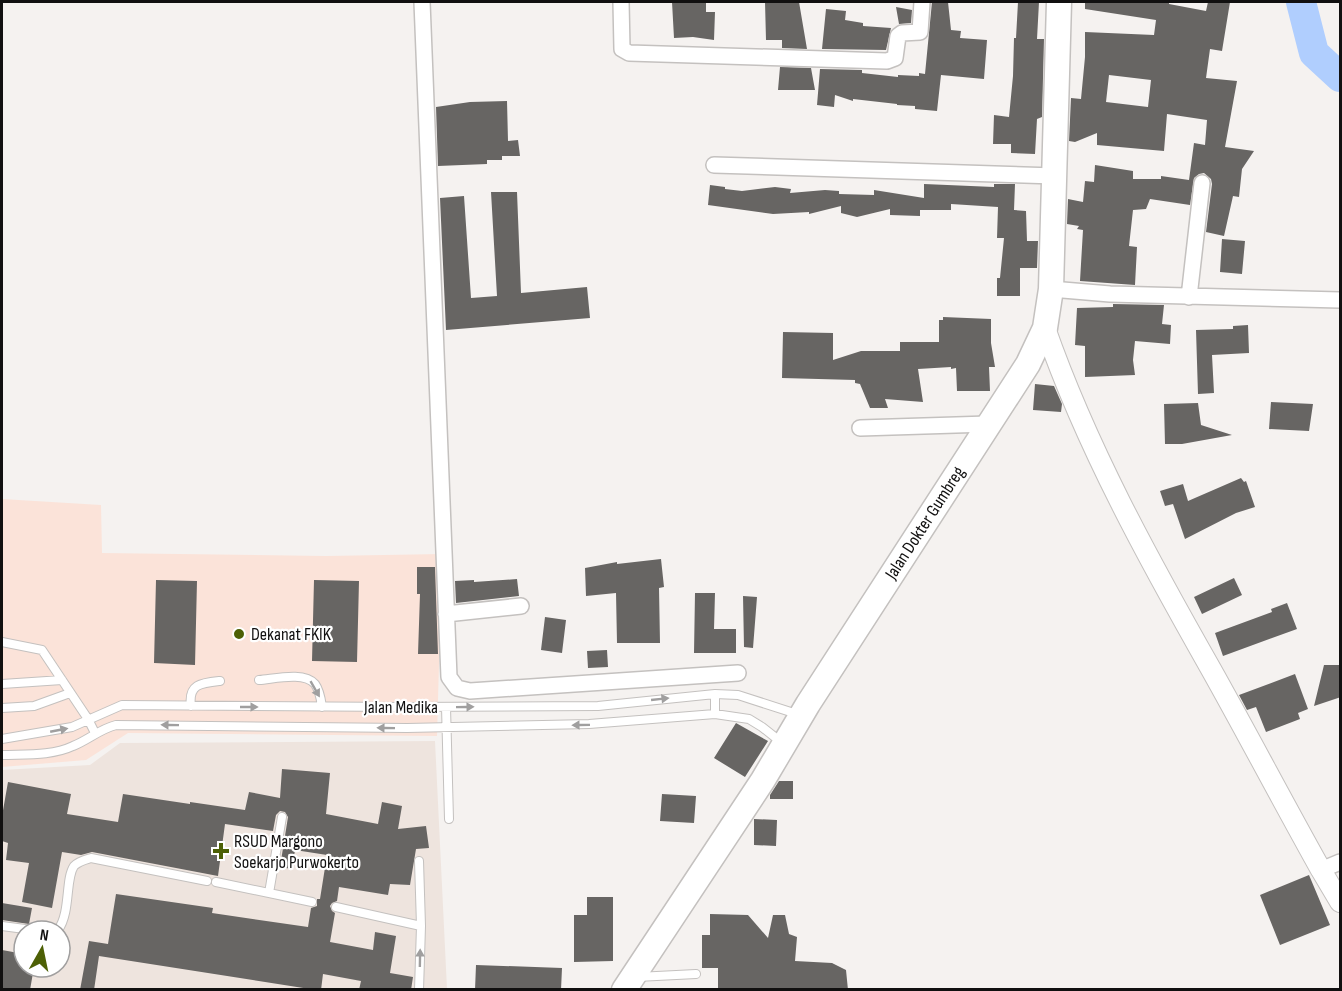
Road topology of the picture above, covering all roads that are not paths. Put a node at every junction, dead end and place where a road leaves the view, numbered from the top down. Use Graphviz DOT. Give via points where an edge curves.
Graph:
graph roads {
  1 [pos="422,2"];
  2 [pos="621,2"];
  3 [pos="922,2"];
  4 [pos="1059,2"];
  5 [pos="714,165"];
  6 [pos="1055,176"];
  7 [pos="1202,183"];
  8 [pos="1051,289"];
  9 [pos="1189,297"];
  10 [pos="1341,300"];
  11 [pos="1045,328"];
  12 [pos="988,424"];
  13 [pos="860,428"];
  14 [pos="521,606"];
  15 [pos="446,614"];
  16 [pos="2,642"];
  17 [pos="738,674"];
  18 [pos="62,680"];
  19 [pos="259,680"];
  20 [pos="220,681"];
  21 [pos="2,684"];
  22 [pos="70,693"];
  23 [pos="715,694"];
  24 [pos="191,706"];
  25 [pos="322,707"];
  26 [pos="446,707"];
  27 [pos="2,708"];
  28 [pos="716,714"];
  29 [pos="802,716"];
  30 [pos="88,719"];
  31 [pos="447,726"];
  32 [pos="95,733"];
  33 [pos="2,739"];
  34 [pos="784,745"];
  35 [pos="2,755"];
  36 [pos="282,817"];
  37 [pos="449,819"];
  38 [pos="419,861"];
  39 [pos="1341,862"];
  40 [pos="1321,870"];
  41 [pos="207,881"];
  42 [pos="216,882"];
  43 [pos="269,892"];
  44 [pos="312,902"];
  45 [pos="1341,902"];
  46 [pos="336,907"];
  47 [pos="64,919"];
  48 [pos="421,926"];
  49 [pos="696,974"];
  50 [pos="629,983"];
  51 [pos="419,990"];
  1 -- 15 [label="street"];
  2 -- 3 [label="street" via="622,49 629,53 887,61 895,58 898,36 920,32"];
  4 -- 6 [label="main road, Jalan Dokter Gumbreg"];
  5 -- 6 [label="street"];
  6 -- 8 [label="main road, Jalan Dokter Gumbreg"];
  7 -- 9 [label="street"];
  8 -- 9 [label="street"];
  8 -- 11 [label="main road, Jalan Dokter Gumbreg"];
  9 -- 10 [label="street"];
  11 -- 12 [label="main road, Jalan Dokter Gumbreg" via="1028,364"];
  11 -- 40 [label="street" via="1082,424 1143,550"];
  12 -- 13 [label="street"];
  12 -- 29 [label="main road, Jalan Dokter Gumbreg"];
  14 -- 15 [label="street"];
  15 -- 17 [label="street" via="449,677 462,690"];
  16 -- 18 [label="lane" via="42,650"];
  18 -- 21 [label="lane"];
  18 -- 22 [label="lane"];
  19 -- 25 [label="lane, one-way" via="310,680 319,692"];
  20 -- 24 [label="lane" via="193,688"];
  22 -- 27 [label="lane" via="34,706"];
  22 -- 30 [label="lane"];
  26 -- 23 [label="lane, Jalan Medika, one-way" via="598,705"];
  23 -- 28 [label="lane"];
  23 -- 29 [label="lane, Jalan Medika" via="738,695"];
  24 -- 25 [label="lane, Jalan Medika, one-way"];
  24 -- 30 [label="lane, Jalan Medika" via="122,705"];
  25 -- 26 [label="lane, Jalan Medika"];
  26 -- 31 [label="lane"];
  28 -- 31 [label="lane, Jalan Medika, one-way" via="589,724"];
  28 -- 34 [label="lane, Jalan Medika" via="749,719"];
  29 -- 34 [label="main road, Jalan Dokter Gumbreg"];
  30 -- 32 [label="lane"];
  33 -- 30 [label="lane, Jalan Medika, one-way" via="72,727"];
  31 -- 32 [label="lane, Jalan Medika, one-way" via="127,725"];
  31 -- 37 [label="lane"];
  32 -- 35 [label="lane, Jalan Medika" via="60,751"];
  34 -- 50 [label="main road, Jalan Dokter Gumbreg"];
  36 -- 43 [label="lane"];
  38 -- 48 [label="lane"];
  39 -- 40 [label="street"];
  40 -- 45 [label="street"];
  41 -- 47 [label="lane" via="91,858 73,868"];
  42 -- 43 [label="lane"];
  43 -- 44 [label="lane"];
  46 -- 48 [label="lane"];
  51 -- 48 [label="lane, one-way"];
  49 -- 50 [label="lane"];
}
